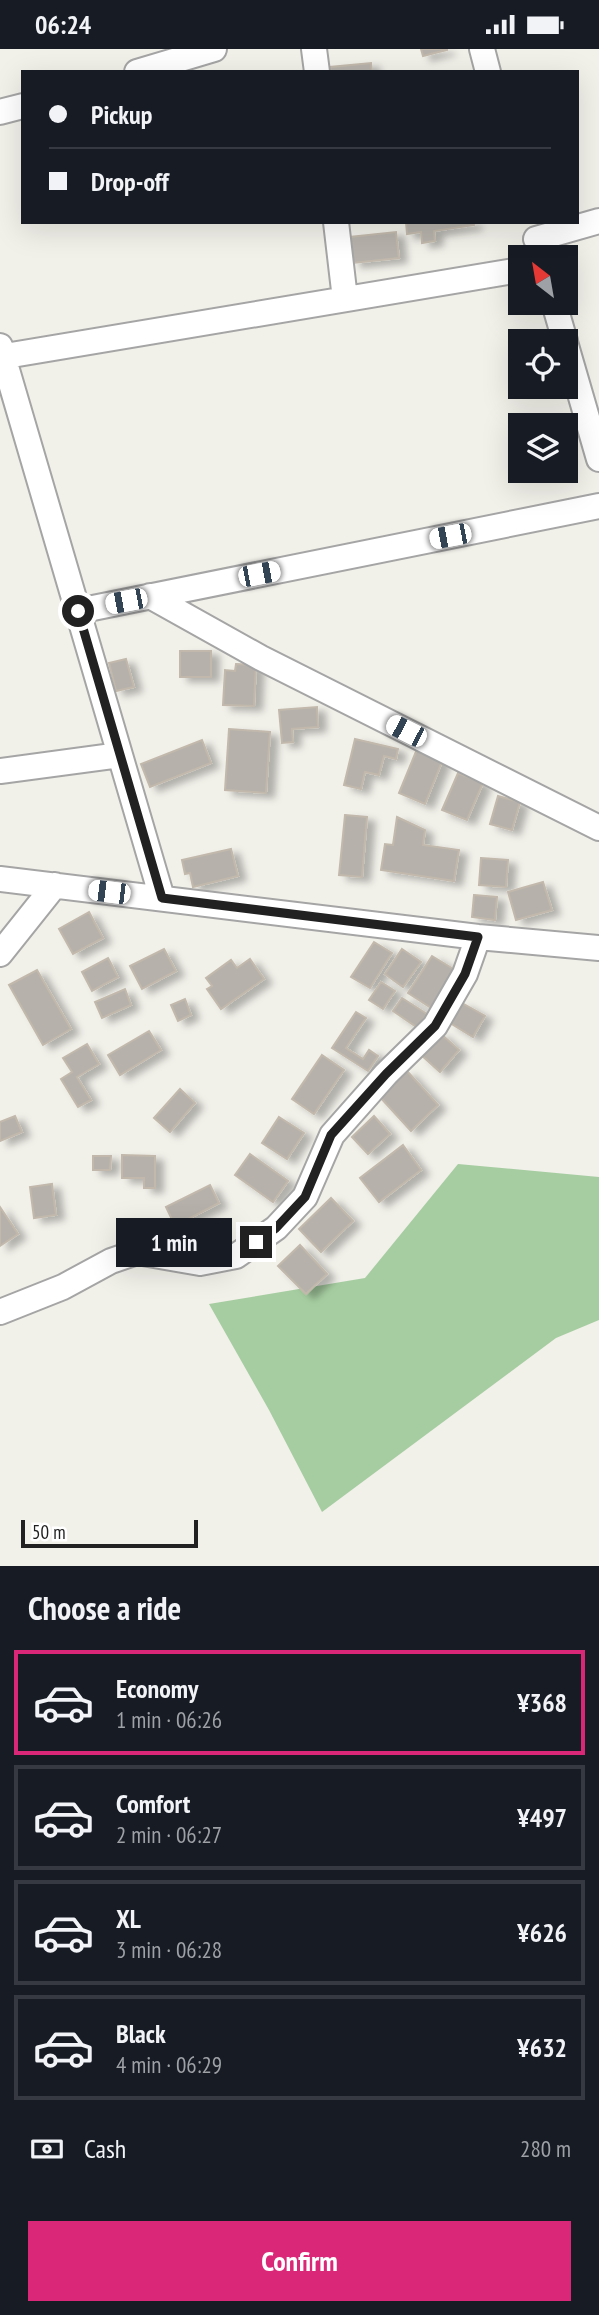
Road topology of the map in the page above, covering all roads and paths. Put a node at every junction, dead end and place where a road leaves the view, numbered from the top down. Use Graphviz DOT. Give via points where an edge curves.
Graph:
graph roads {
  1 [pos="214,49"];
  2 [pos="314,49"];
  3 [pos="482,49"];
  4 [pos="144,70"];
  5 [pos="317,70"];
  6 [pos="487,70"];
  7 [pos="21,107"];
  8 [pos="0,113"];
  9 [pos="599,221"];
  10 [pos="336,224"];
  11 [pos="536,239"];
  12 [pos="508,272"];
  13 [pos="345,299"];
  14 [pos="1,353"];
  15 [pos="578,387"];
  16 [pos="599,459"];
  17 [pos="599,506"];
  18 [pos="150,596"];
  19 [pos="78,611"];
  20 [pos="120,755"];
  21 [pos="0,771"];
  22 [pos="599,828"];
  23 [pos="0,879"];
  24 [pos="55,885"];
  25 [pos="162,898"];
  26 [pos="478,937"];
  27 [pos="599,949"];
  28 [pos="0,954"];
  29 [pos="0,1312"];
  1 -- 4 [label="street"];
  2 -- 5 [label="street"];
  3 -- 6 [label="street"];
  7 -- 8 [label="street"];
  9 -- 11 [label="street"];
  10 -- 13 [label="street"];
  12 -- 13 [label="street"];
  13 -- 14 [label="street"];
  14 -- 19 [label="street"];
  15 -- 16 [label="street"];
  17 -- 18 [label="street"];
  18 -- 19 [label="street"];
  18 -- 22 [label="street" via="261,658"];
  19 -- 20 [label="street"];
  20 -- 21 [label="street"];
  20 -- 25 [label="street"];
  23 -- 24 [label="street"];
  24 -- 25 [label="street"];
  24 -- 28 [label="street"];
  25 -- 26 [label="street"];
  26 -- 27 [label="street"];
  26 -- 29 [label="street" via="465,974 435,1026 331,1135 305,1197 276,1228 236,1256 200,1263 136,1252"];
}
